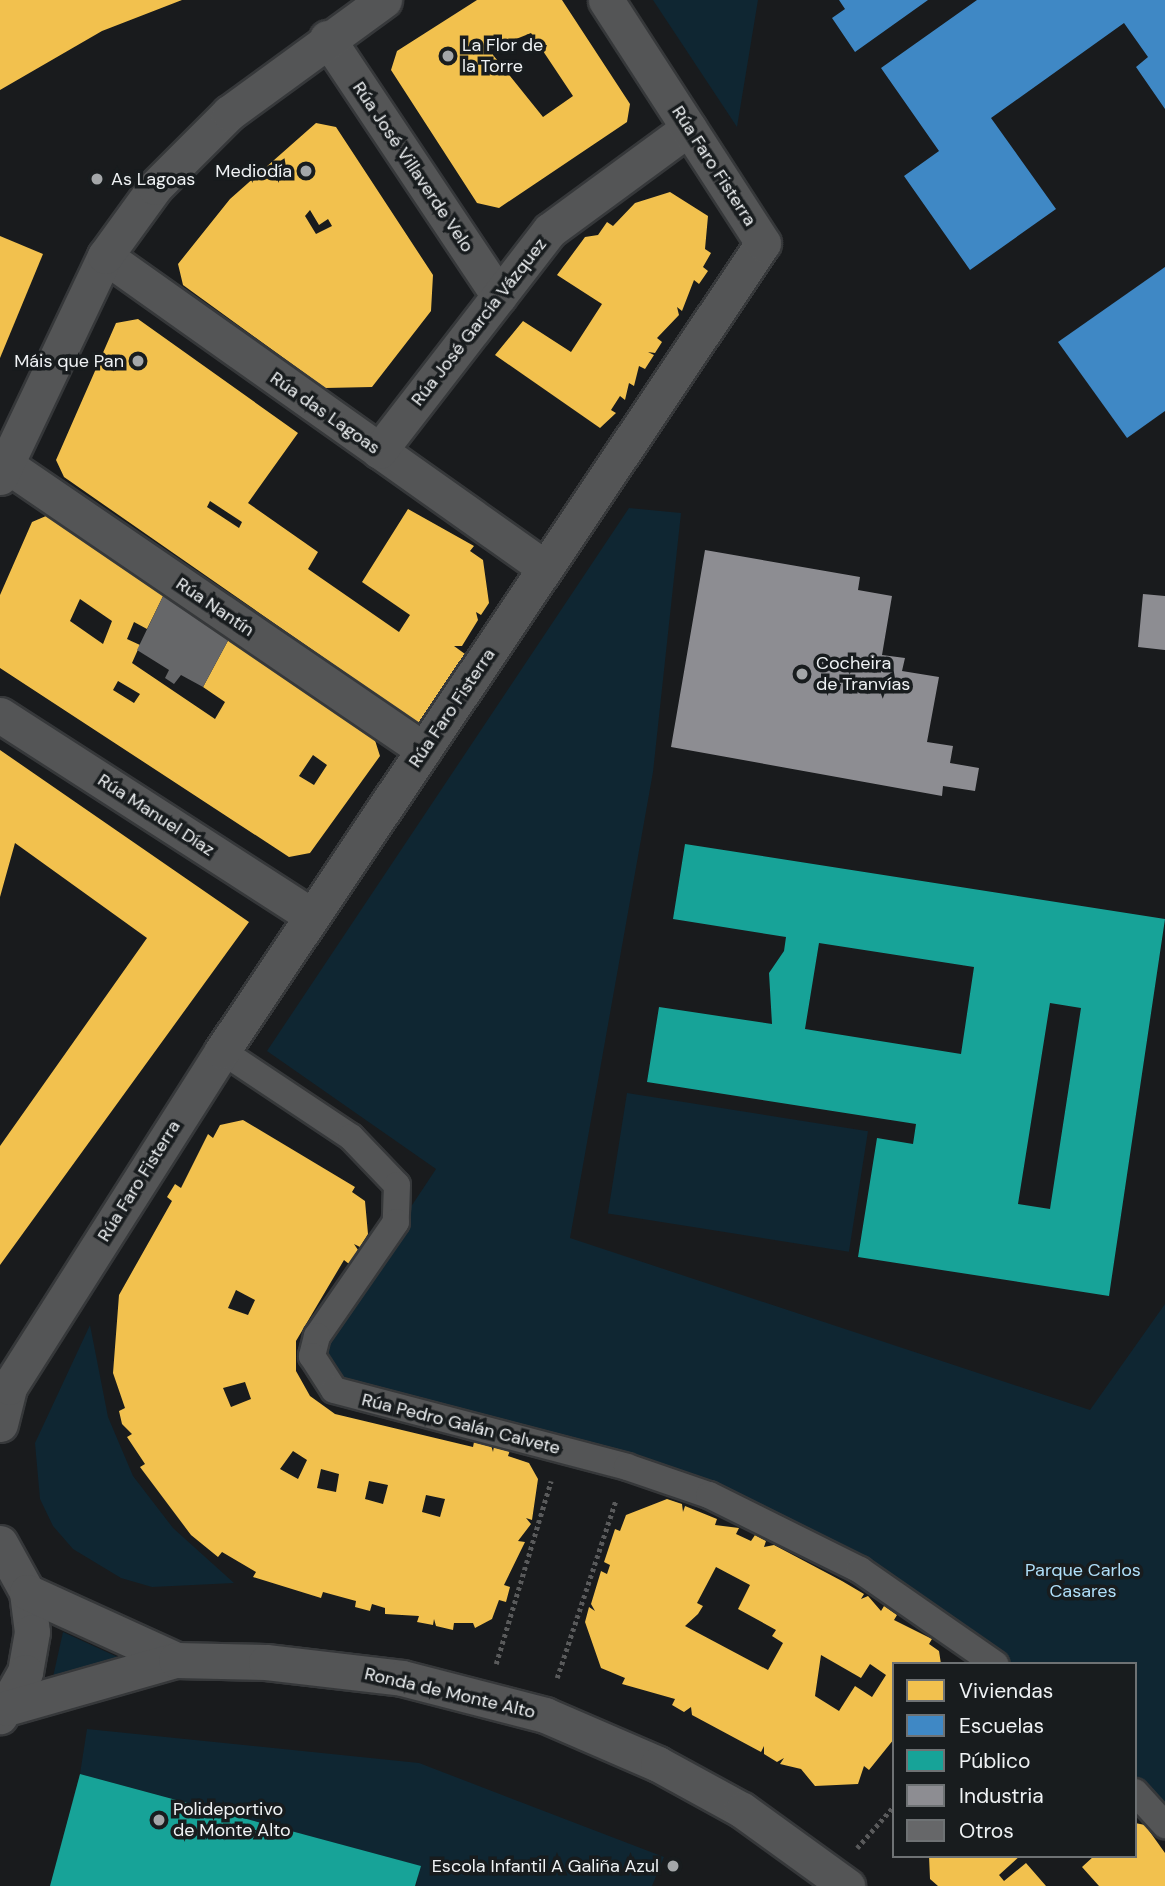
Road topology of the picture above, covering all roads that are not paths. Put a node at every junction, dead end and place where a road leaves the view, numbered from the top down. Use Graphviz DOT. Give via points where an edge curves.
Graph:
graph roads {
  1 [pos="384,0"];
  2 [pos="607,0"];
  3 [pos="327,38"];
  4 [pos="690,128"];
  5 [pos="105,256"];
  6 [pos="499,296"];
  7 [pos="379,451"];
  8 [pos="3,470"];
  9 [pos="545,568"];
  10 [pos="0,715"];
  11 [pos="424,750"];
  12 [pos="312,916"];
  13 [pos="222,1051"];
  14 [pos="0,1424"];
  15 [pos="0,1543"];
  16 [pos="27,1592"];
  17 [pos="176,1660"];
  18 [pos="992,1662"];
  19 [pos="4,1712"];
  20 [pos="1137,1794"];
  21 [pos="1165,1825"];
  22 [pos="840,1881"];
  1 -- 3 [label="street"];
  2 -- 4 [label="street, Rúa Faro Fisterra"];
  3 -- 5 [label="street" via="229,113 156,187"];
  3 -- 6 [label="street, Rúa José Villaverde Velo"];
  4 -- 6 [label="street, Rúa José García Vázquez" via="550,230"];
  4 -- 9 [label="street, Rúa Faro Fisterra" via="763,243"];
  5 -- 7 [label="street, Rúa das Lagoas"];
  5 -- 8 [label="street"];
  6 -- 7 [label="street, Rúa José García Vázquez"];
  7 -- 9 [label="street, Rúa das Lagoas"];
  8 -- 11 [label="street, Rúa Nantín"];
  9 -- 11 [label="street, Rúa Faro Fisterra"];
  10 -- 12 [label="street, Rúa Manuel Díaz"];
  11 -- 12 [label="street, Rúa Faro Fisterra"];
  12 -- 13 [label="street, Rúa Faro Fisterra"];
  13 -- 14 [label="street, Rúa Faro Fisterra" via="9,1387"];
  13 -- 18 [label="street, Rúa Pedro Galán Calvete" via="351,1137 397,1185 396,1222 317,1336 312,1356 319,1374 334,1390 627,1467 788,1531 860,1570"];
  15 -- 16 [label="street"];
  16 -- 17 [label="street, Ronda de Monte Alto"];
  16 -- 19 [label="street" via="32,1632 25,1672"];
  17 -- 19 [label="street, Ronda de Monte Alto"];
  17 -- 22 [label="street, Ronda de Monte Alto" via="338,1669 486,1698 545,1715 730,1803"];
  20 -- 21 [label="street"];
}
